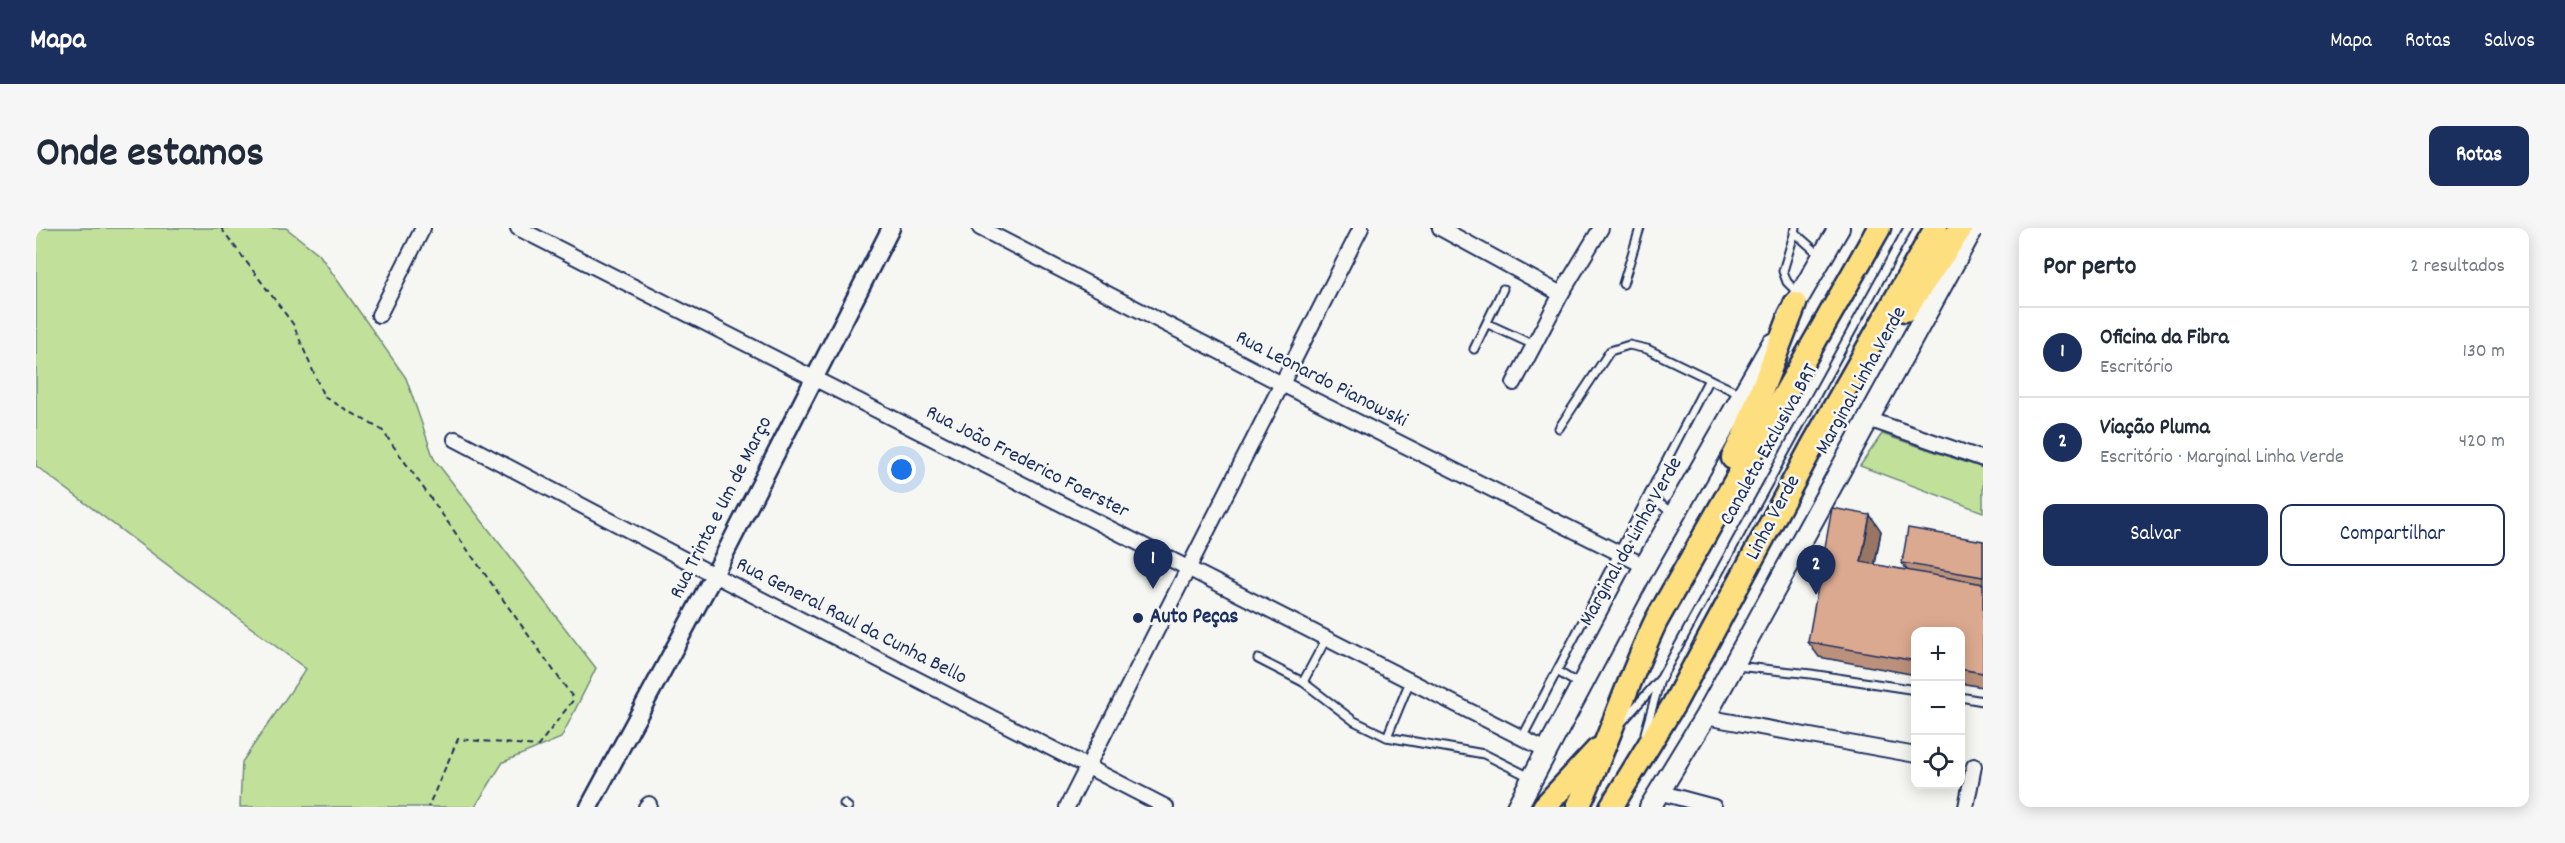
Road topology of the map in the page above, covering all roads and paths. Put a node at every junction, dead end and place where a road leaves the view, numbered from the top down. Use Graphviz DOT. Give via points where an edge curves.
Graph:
graph roads {
  1 [pos="221,228"];
  2 [pos="423,228"];
  3 [pos="518,228"];
  4 [pos="891,228"];
  5 [pos="980,228"];
  6 [pos="1361,228"];
  7 [pos="1440,228"];
  8 [pos="1600,228"];
  9 [pos="1640,228"];
  10 [pos="1839,228"];
  11 [pos="1879,228"];
  12 [pos="1908,228"];
  13 [pos="1936,228"];
  14 [pos="1961,228"];
  15 [pos="1973,228"];
  16 [pos="1795,230"];
  17 [pos="1822,257"];
  18 [pos="1623,284"];
  19 [pos="1503,289"];
  20 [pos="1561,294"];
  21 [pos="1797,300"];
  22 [pos="379,315"];
  23 [pos="1488,324"];
  24 [pos="1534,345"];
  25 [pos="1474,349"];
  26 [pos="813,377"];
  27 [pos="1709,379"];
  28 [pos="1514,383"];
  29 [pos="1282,384"];
  30 [pos="1743,395"];
  31 [pos="1868,418"];
  32 [pos="1559,429"];
  33 [pos="455,439"];
  34 [pos="1813,445"];
  35 [pos="1983,459"];
  36 [pos="1649,495"];
  37 [pos="1674,515"];
  38 [pos="1619,553"];
  39 [pos="1691,560"];
  40 [pos="1645,566"];
  41 [pos="1188,569"];
  42 [pos="714,575"];
  43 [pos="1326,639"];
  44 [pos="1258,659"];
  45 [pos="1733,666"];
  46 [pos="1557,671"];
  47 [pos="1661,678"];
  48 [pos="1410,681"];
  49 [pos="1304,682"];
  50 [pos="1581,685"];
  51 [pos="1911,689"];
  52 [pos="1965,698"];
  53 [pos="1983,701"];
  54 [pos="1705,717"];
  55 [pos="1387,737"];
  56 [pos="1522,738"];
  57 [pos="1608,738"];
  58 [pos="1548,751"];
  59 [pos="1911,754"];
  60 [pos="1637,762"];
  61 [pos="1973,766"];
  62 [pos="1087,767"];
  63 [pos="1533,779"];
  64 [pos="1654,800"];
  65 [pos="428,807"];
  66 [pos="589,807"];
  67 [pos="1067,807"];
  68 [pos="1166,807"];
  69 [pos="1517,807"];
  70 [pos="1544,807"];
  71 [pos="1578,807"];
  72 [pos="1611,807"];
  73 [pos="1714,807"];
  74 [pos="1966,807"];
  1 -- 65 [label="path" via="293,324 324,397 382,430 574,699 538,746 458,739"];
  2 -- 22 [label="street"];
  3 -- 26 [label="street, Rua João Frederico Foerster"];
  4 -- 26 [label="street, Rua Trinta e Um de Março"];
  5 -- 29 [label="street, Rua Leonardo Pianowski"];
  6 -- 29 [label="street"];
  7 -- 20 [label="street"];
  8 -- 20 [label="street"];
  9 -- 18 [label="lane"];
  10 -- 17 [label="main road"];
  11 -- 39 [label="highway"];
  12 -- 47 [label="lane, Canaleta Exclusiva BRT"];
  13 -- 34 [label="highway, Linha Verde"];
  14 -- 34 [label="highway"];
  15 -- 31 [label="main road, Marginal Linha Verde"];
  16 -- 17 [label="lane"];
  16 -- 21 [label="lane" via="1783,271"];
  17 -- 21 [label="main road"];
  19 -- 23 [label="lane"];
  20 -- 24 [label="street"];
  21 -- 30 [label="main road, Marginal da Linha Verde"];
  21 -- 39 [label="highway" via="1744,436 1705,512"];
  23 -- 24 [label="lane"];
  23 -- 25 [label="lane"];
  24 -- 28 [label="street"];
  26 -- 41 [label="street, Rua João Frederico Foerster"];
  26 -- 42 [label="street, Rua Trinta e Um de Março"];
  27 -- 30 [label="lane"];
  27 -- 32 [label="lane" via="1647,349 1629,345 1610,351"];
  27 -- 36 [label="lane"];
  29 -- 38 [label="street, Rua Leonardo Pianowski"];
  29 -- 41 [label="street"];
  30 -- 37 [label="main road, Marginal da Linha Verde"];
  31 -- 35 [label="street"];
  31 -- 45 [label="main road, Marginal Linha Verde"];
  33 -- 42 [label="street, Rua General Raul da Cunha Bello"];
  34 -- 60 [label="highway, Linha Verde" via="1674,704"];
  36 -- 37 [label="lane"];
  36 -- 38 [label="lane"];
  37 -- 40 [label="main road, Marginal da Linha Verde"];
  38 -- 40 [label="street, Rua Leonardo Pianowski"];
  38 -- 46 [label="lane"];
  39 -- 57 [label="highway" via="1635,664"];
  40 -- 50 [label="main road, Marginal da Linha Verde"];
  41 -- 43 [label="street, Rua João Frederico Foerster"];
  41 -- 62 [label="street"];
  42 -- 62 [label="street, Rua General Raul da Cunha Bello"];
  42 -- 66 [label="street, Rua Trinta e Um de Março"];
  43 -- 48 [label="street, Rua João Frederico Foerster"];
  43 -- 49 [label="lane"];
  44 -- 49 [label="lane"];
  45 -- 51 [label="lane"];
  45 -- 54 [label="main road, Marginal Linha Verde"];
  46 -- 50 [label="lane"];
  46 -- 56 [label="lane"];
  47 -- 57 [label="lane, Canaleta Exclusiva BRT"];
  47 -- 60 [label="lane, Canaleta Exclusiva BRT"];
  48 -- 55 [label="lane"];
  48 -- 56 [label="street, Rua João Frederico Foerster"];
  49 -- 55 [label="lane" via="1354,721"];
  50 -- 58 [label="main road, Marginal da Linha Verde"];
  52 -- 53 [label="lane"];
  54 -- 59 [label="street"];
  54 -- 64 [label="main road, Marginal Linha Verde"];
  55 -- 63 [label="lane" via="1484,754"];
  56 -- 58 [label="street, Rua João Frederico Foerster"];
  57 -- 70 [label="highway"];
  57 -- 71 [label="highway"];
  58 -- 63 [label="main road, Marginal da Linha Verde"];
  60 -- 72 [label="highway, Linha Verde"];
  61 -- 74 [label="street"];
  62 -- 67 [label="street"];
  62 -- 68 [label="street, Rua General Raul da Cunha Bello"];
  63 -- 69 [label="main road, Marginal da Linha Verde"];
  64 -- 73 [label="street"];
}
